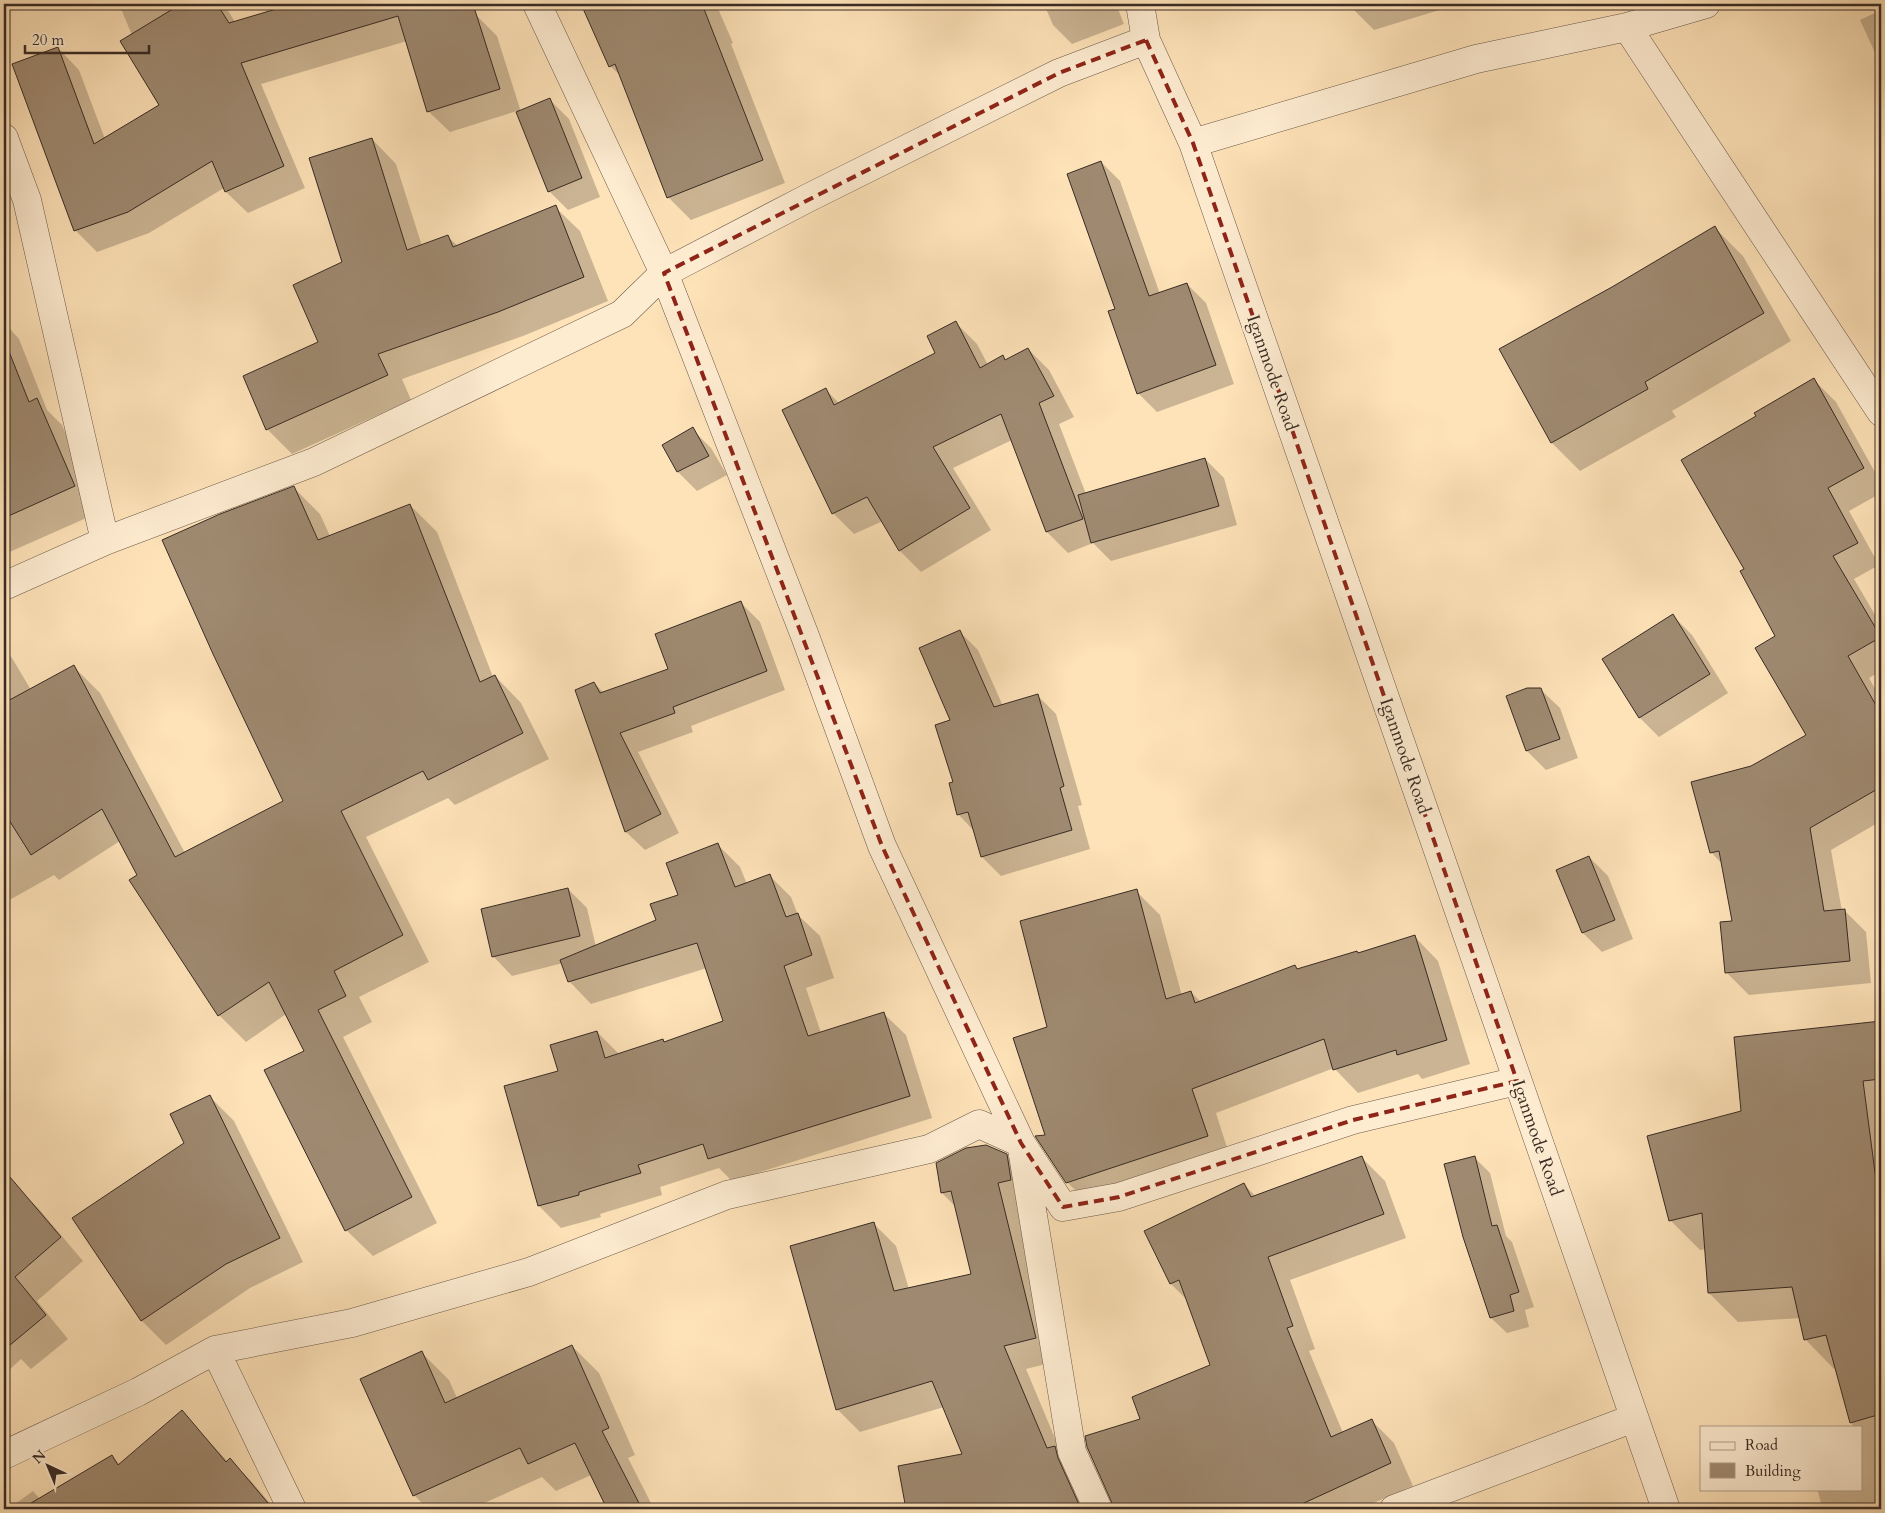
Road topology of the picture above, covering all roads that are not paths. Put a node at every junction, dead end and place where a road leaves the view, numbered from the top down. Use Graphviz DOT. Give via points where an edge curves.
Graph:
graph roads {
  1 [pos="537,4"];
  2 [pos="1140,4"];
  3 [pos="1706,4"];
  4 [pos="1627,27"];
  5 [pos="1146,40"];
  6 [pos="4,138"];
  7 [pos="1193,143"];
  8 [pos="664,273"];
  9 [pos="1881,412"];
  10 [pos="105,541"];
  11 [pos="4,586"];
  12 [pos="1517,1082"];
  13 [pos="1021,1143"];
  14 [pos="214,1350"];
  15 [pos="1634,1418"];
  16 [pos="4,1455"];
  17 [pos="292,1509"];
  18 [pos="1098,1509"];
  19 [pos="1394,1509"];
  20 [pos="1666,1509"];
  1 -- 8 [label="street"];
  2 -- 5 [label="street, Iganmode Road"];
  3 -- 4 [label="street"];
  4 -- 7 [label="street" via="1476,59"];
  4 -- 9 [label="street"];
  5 -- 7 [label="street, Iganmode Road"];
  5 -- 8 [label="street" via="1058,73"];
  6 -- 10 [label="street" via="26,200"];
  7 -- 12 [label="street, Iganmode Road"];
  8 -- 10 [label="street" via="622,314 314,462"];
  8 -- 13 [label="street" via="882,846"];
  10 -- 11 [label="street"];
  12 -- 13 [label="street" via="1353,1120 1119,1197 1063,1208"];
  12 -- 15 [label="street, Iganmode Road"];
  13 -- 14 [label="street" via="979,1124 929,1149 727,1195 529,1272 352,1323"];
  13 -- 18 [label="street" via="1072,1452"];
  14 -- 16 [label="street" via="138,1392"];
  14 -- 17 [label="street"];
  15 -- 19 [label="street"];
  15 -- 20 [label="street, Iganmode Road"];
}
